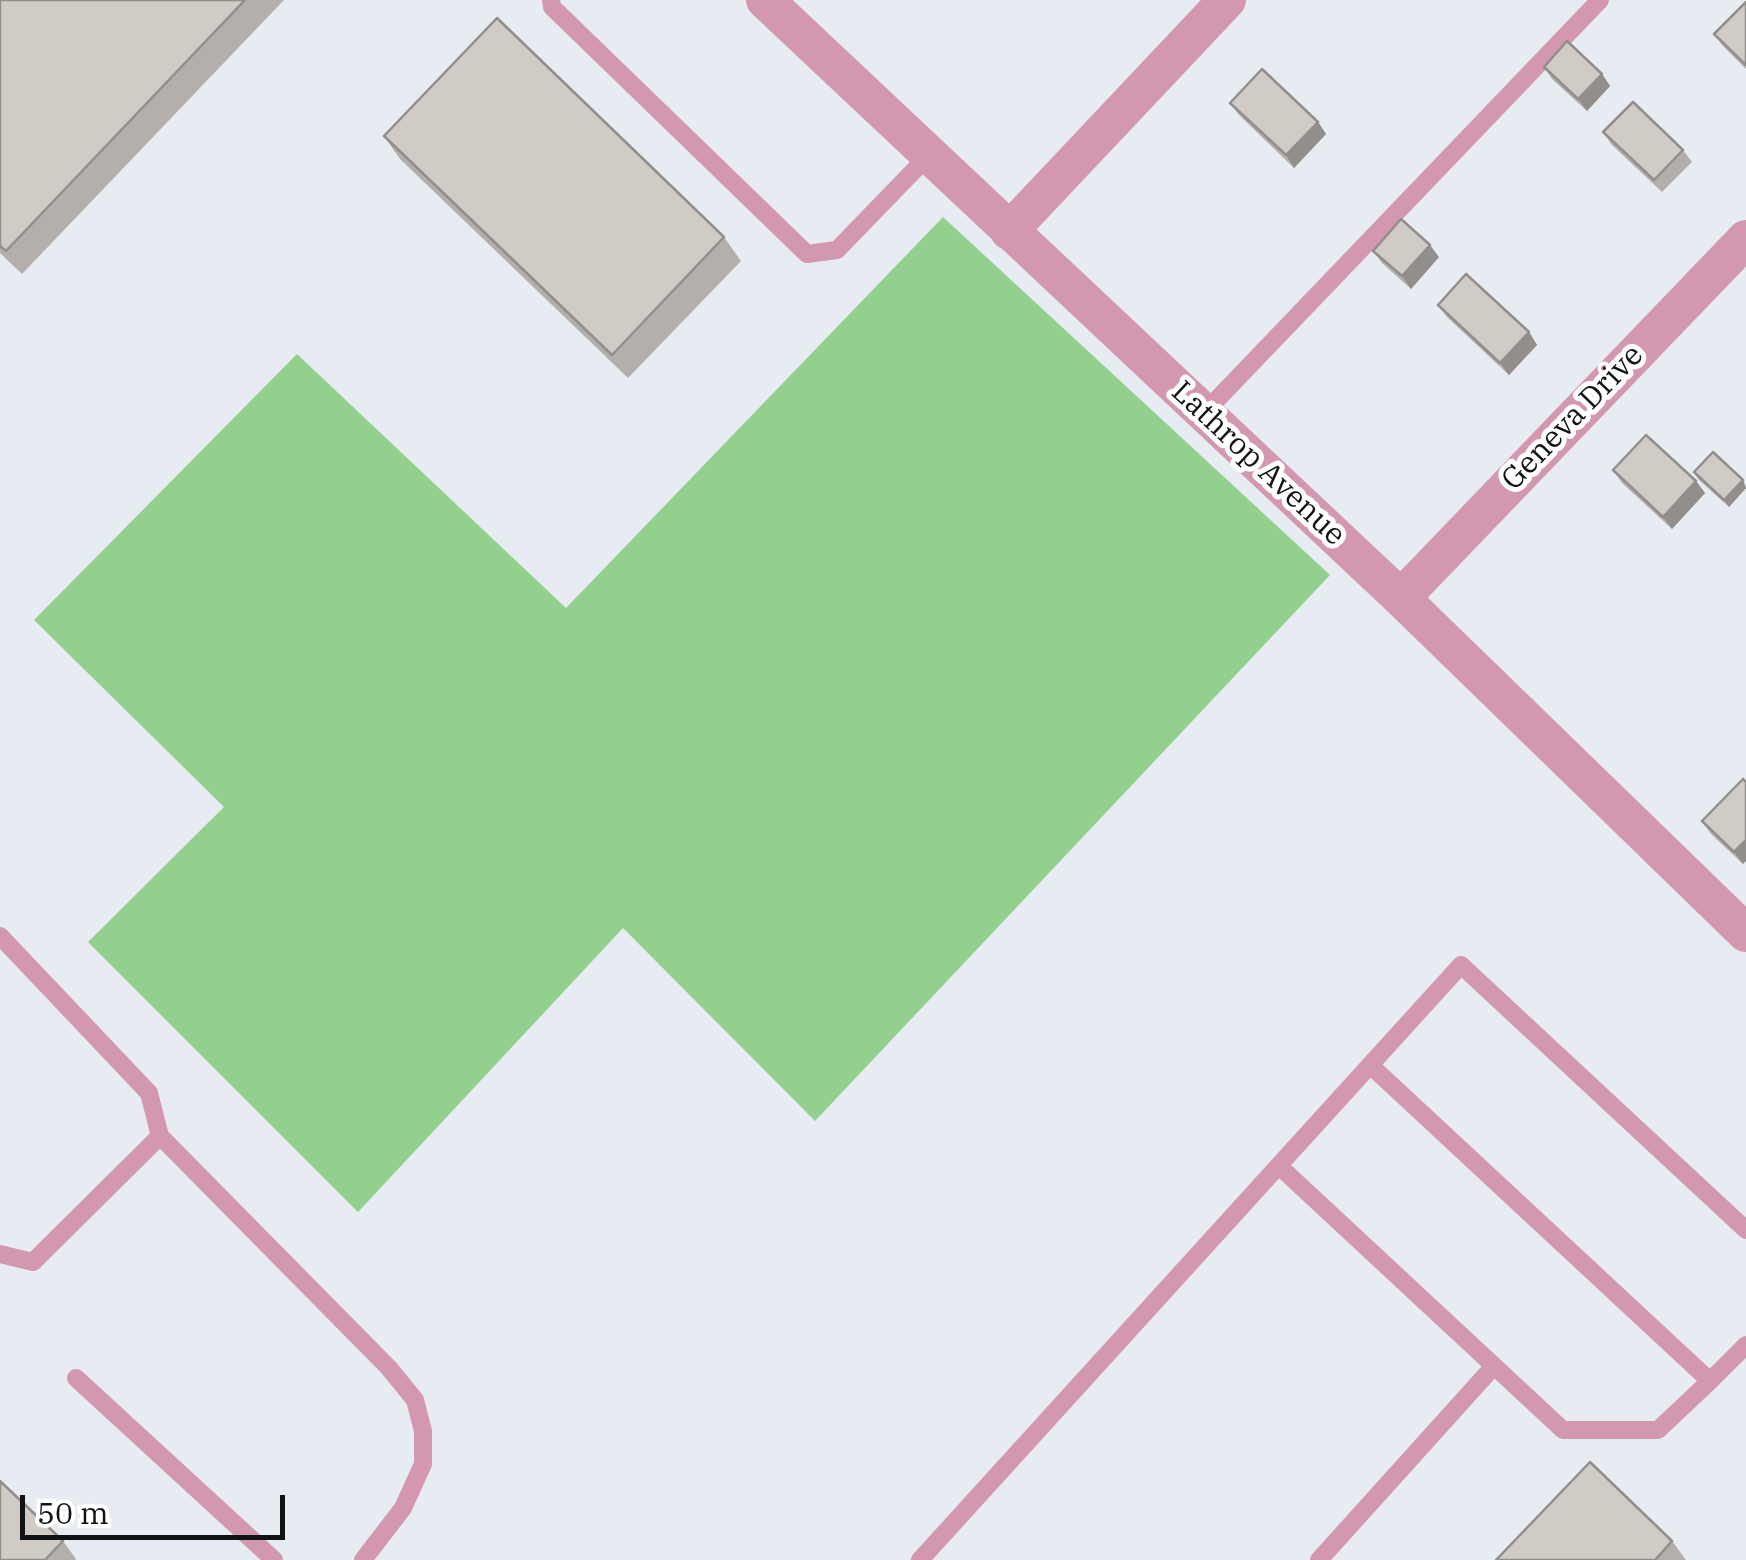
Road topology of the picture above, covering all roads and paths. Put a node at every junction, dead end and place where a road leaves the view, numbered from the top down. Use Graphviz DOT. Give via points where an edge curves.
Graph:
graph roads {
  1 [pos="551,0"];
  2 [pos="765,0"];
  3 [pos="1226,0"];
  4 [pos="1600,0"];
  5 [pos="929,155"];
  6 [pos="1009,231"];
  7 [pos="1746,240"];
  8 [pos="1204,413"];
  9 [pos="1401,598"];
  10 [pos="1746,933"];
  11 [pos="0,936"];
  12 [pos="1370,1065"];
  13 [pos="160,1136"];
  14 [pos="1279,1166"];
  15 [pos="1746,1230"];
  16 [pos="0,1254"];
  17 [pos="1746,1345"];
  18 [pos="1494,1366"];
  19 [pos="76,1378"];
  20 [pos="1710,1381"];
  21 [pos="274,1560"];
  22 [pos="363,1560"];
  23 [pos="920,1560"];
  24 [pos="1319,1560"];
  1 -- 5 [label="lane" via="806,254 837,250"];
  2 -- 5 [label="street, Lathrop Avenue"];
  3 -- 6 [label="street"];
  4 -- 8 [label="lane"];
  5 -- 6 [label="street, Lathrop Avenue"];
  6 -- 8 [label="street, Lathrop Avenue"];
  7 -- 9 [label="street, Geneva Drive"];
  8 -- 9 [label="street, Lathrop Avenue"];
  9 -- 10 [label="street, Lathrop Avenue"];
  11 -- 13 [label="lane" via="149,1093"];
  12 -- 14 [label="lane"];
  12 -- 15 [label="lane" via="1461,965"];
  12 -- 20 [label="lane"];
  13 -- 16 [label="lane" via="33,1262"];
  13 -- 22 [label="lane" via="414,1400 423,1464 403,1508"];
  14 -- 18 [label="lane"];
  14 -- 23 [label="lane"];
  17 -- 20 [label="lane"];
  18 -- 20 [label="lane" via="1563,1430 1658,1430"];
  18 -- 24 [label="lane"];
  19 -- 21 [label="lane"];
}
